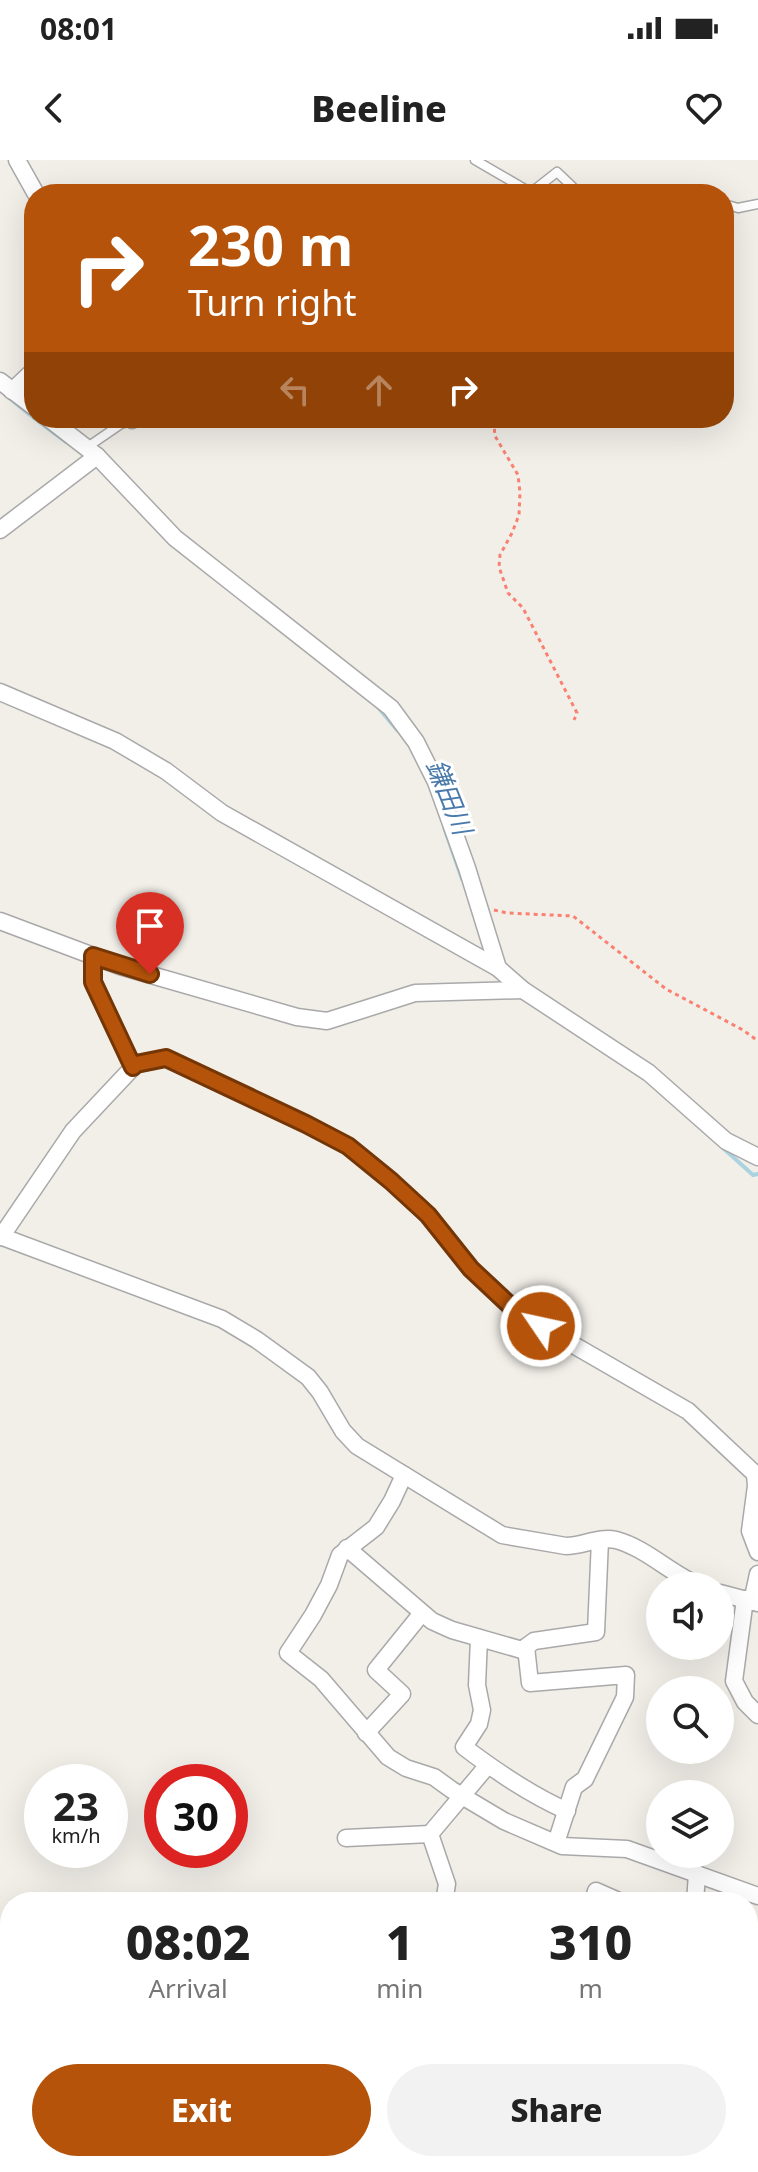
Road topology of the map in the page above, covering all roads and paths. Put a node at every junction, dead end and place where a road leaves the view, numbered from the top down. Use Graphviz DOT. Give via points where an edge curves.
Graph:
graph roads {
  1 [pos="17,160"];
  2 [pos="475,160"];
  3 [pos="30,184"];
  4 [pos="514,184"];
  5 [pos="541,184"];
  6 [pos="570,184"];
  7 [pos="758,204"];
  8 [pos="734,207"];
  9 [pos="24,376"];
  10 [pos="6,386"];
  11 [pos="24,400"];
  12 [pos="61,428"];
  13 [pos="117,428"];
  14 [pos="494,428"];
  15 [pos="91,452"];
  16 [pos="0,530"];
  17 [pos="0,692"];
  18 [pos="574,720"];
  19 [pos="479,906"];
  20 [pos="0,921"];
  21 [pos="93,956"];
  22 [pos="498,968"];
  23 [pos="523,990"];
  24 [pos="758,1041"];
  25 [pos="133,1067"];
  26 [pos="758,1157"];
  27 [pos="0,1237"];
  28 [pos="404,1475"];
  29 [pos="600,1540"];
  30 [pos="347,1548"];
  31 [pos="758,1552"];
  32 [pos="672,1572"];
  33 [pos="758,1574"];
  34 [pos="751,1601"];
  35 [pos="422,1613"];
  36 [pos="479,1638"];
  37 [pos="526,1647"];
  38 [pos="758,1715"];
  39 [pos="366,1733"];
  40 [pos="488,1765"];
  41 [pos="462,1796"];
  42 [pos="567,1811"];
  43 [pos="430,1834"];
  44 [pos="346,1838"];
  45 [pos="556,1843"];
  46 [pos="697,1874"];
  47 [pos="446,1892"];
  48 [pos="696,1892"];
  49 [pos="747,1892"];
  1 -- 3 [label="street"];
  2 -- 4 [label="lane"];
  5 -- 6 [label="lane" via="557,172"];
  7 -- 8 [label="lane"];
  9 -- 10 [label="street"];
  10 -- 11 [label="street"];
  12 -- 15 [label="street"];
  13 -- 15 [label="lane"];
  14 -- 18 [label="path" via="518,475 520,493 519,515 499,567 508,593 523,608 577,713"];
  15 -- 16 [label="street"];
  15 -- 19 [label="street" via="175,538 405,724 436,782"];
  17 -- 22 [label="street" via="115,741 222,813"];
  19 -- 22 [label="street"];
  19 -- 24 [label="path" via="573,916 666,989"];
  20 -- 21 [label="street"];
  21 -- 23 [label="street" via="297,1017 327,1021 415,993"];
  21 -- 25 [label="street" via="93,982"];
  22 -- 23 [label="street"];
  23 -- 26 [label="street" via="649,1073 726,1141"];
  25 -- 27 [label="street" via="73,1131"];
  25 -- 31 [label="street" via="166,1058 348,1146 428,1215 471,1269 518,1313 688,1411 755,1474 750,1531"];
  27 -- 28 [label="street" via="222,1319 308,1377 350,1439"];
  28 -- 29 [label="street" via="502,1535 566,1546"];
  28 -- 30 [label="street" via="376,1527"];
  29 -- 32 [label="street" via="615,1540"];
  29 -- 37 [label="street" via="596,1632 534,1641"];
  30 -- 35 [label="street"];
  30 -- 39 [label="street" via="288,1653 321,1679"];
  33 -- 34 [label="street"];
  34 -- 38 [label="street" via="734,1681"];
  35 -- 36 [label="street"];
  35 -- 39 [label="street" via="376,1670 402,1694"];
  36 -- 37 [label="street"];
  36 -- 40 [label="street" via="482,1710 464,1747"];
  37 -- 42 [label="street" via="530,1683 626,1675 625,1697 585,1779 574,1787"];
  39 -- 41 [label="street" via="388,1757"];
  40 -- 41 [label="street"];
  40 -- 42 [label="street"];
  41 -- 43 [label="street"];
  41 -- 45 [label="street"];
  42 -- 45 [label="street"];
  43 -- 44 [label="street"];
  43 -- 47 [label="street"];
  45 -- 46 [label="street" via="627,1849"];
  46 -- 48 [label="street"];
  46 -- 49 [label="street"];
}
